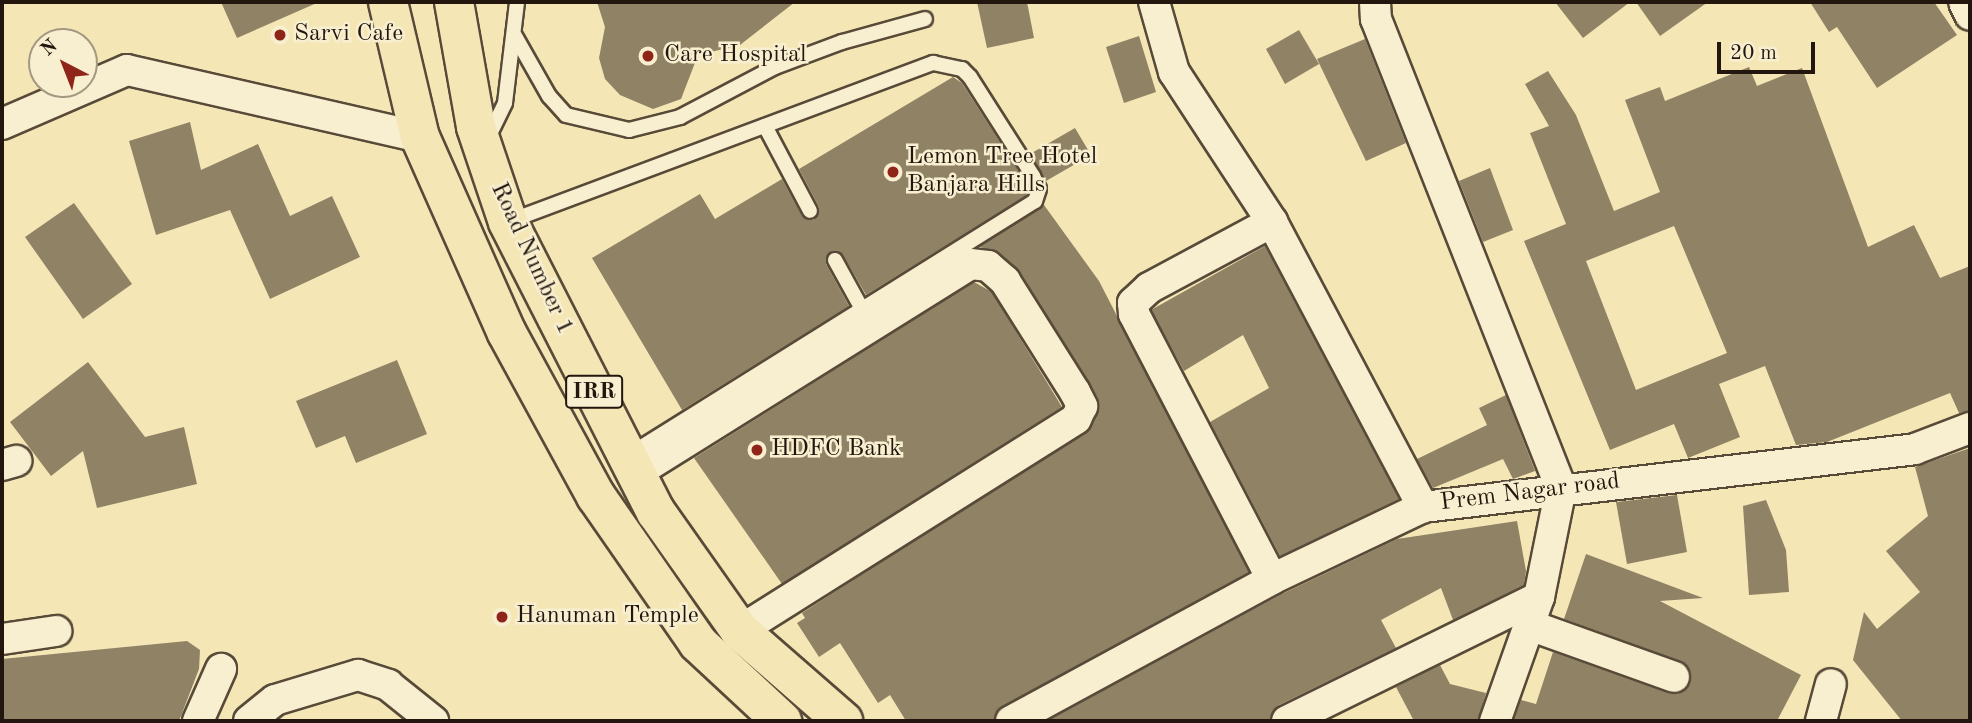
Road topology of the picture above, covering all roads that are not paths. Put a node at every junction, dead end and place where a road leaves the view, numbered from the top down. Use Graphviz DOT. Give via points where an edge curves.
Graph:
graph roads {
  1 [pos="388,2"];
  2 [pos="454,2"];
  3 [pos="517,2"];
  4 [pos="1154,2"];
  5 [pos="1375,2"];
  6 [pos="1964,2"];
  7 [pos="1970,15"];
  8 [pos="925,19"];
  9 [pos="515,36"];
  10 [pos="2,124"];
  11 [pos="765,126"];
  12 [pos="420,136"];
  13 [pos="483,148"];
  14 [pos="810,211"];
  15 [pos="508,222"];
  16 [pos="1272,222"];
  17 [pos="835,260"];
  18 [pos="862,309"];
  19 [pos="1970,428"];
  20 [pos="631,464"];
  21 [pos="1561,488"];
  22 [pos="1423,507"];
  23 [pos="1272,579"];
  24 [pos="1539,597"];
  25 [pos="1529,625"];
  26 [pos="56,631"];
  27 [pos="740,631"];
  28 [pos="2,639"];
  29 [pos="221,669"];
  30 [pos="1674,677"];
  31 [pos="1831,684"];
  32 [pos="775,718"];
  33 [pos="198,721"];
  34 [pos="249,721"];
  35 [pos="433,721"];
  36 [pos="843,721"];
  37 [pos="1011,721"];
  38 [pos="1287,721"];
  39 [pos="1495,721"];
  40 [pos="1821,721"];
  1 -- 12 [label="main road, Road Number 1 / IRR"];
  2 -- 13 [label="main road, Road Number 1 / IRR"];
  3 -- 9 [label="lane"];
  4 -- 16 [label="street" via="1174,72"];
  5 -- 21 [label="street" via="1376,19"];
  6 -- 7 [label="street"];
  8 -- 9 [label="lane" via="831,46 764,72 680,117 629,130 566,116 548,96"];
  9 -- 13 [label="lane" via="505,103"];
  10 -- 12 [label="street" via="127,70"];
  11 -- 14 [label="lane"];
  11 -- 15 [label="lane"];
  11 -- 18 [label="lane" via="933,63 953,66 970,77 1033,176 1039,190 1035,201"];
  12 -- 32 [label="main road, Road Number 1 / IRR" via="507,333 596,496 698,643"];
  13 -- 15 [label="main road, Road Number 1 / IRR"];
  15 -- 20 [label="main road, Road Number 1 / IRR"];
  16 -- 22 [label="street"];
  16 -- 23 [label="street" via="1149,288 1133,303 1134,314"];
  17 -- 18 [label="lane"];
  18 -- 20 [label="lane"];
  19 -- 21 [label="street, Prem Nagar road" via="1915,449"];
  20 -- 27 [label="main road, Road Number 1 / IRR" via="656,512"];
  20 -- 27 [label="street" via="970,264 988,266 1005,281 1075,392 1082,406 1076,419"];
  21 -- 22 [label="street, Prem Nagar road"];
  21 -- 24 [label="street"];
  22 -- 23 [label="street, Prem Nagar road"];
  23 -- 37 [label="street, Prem Nagar road"];
  24 -- 25 [label="street"];
  24 -- 38 [label="street"];
  25 -- 30 [label="street"];
  25 -- 39 [label="street"];
  26 -- 28 [label="street"];
  27 -- 36 [label="main road, Road Number 1 / IRR"];
  29 -- 33 [label="street"];
  31 -- 40 [label="street"];
  34 -- 35 [label="street" via="275,700 358,675 388,685"];
}
